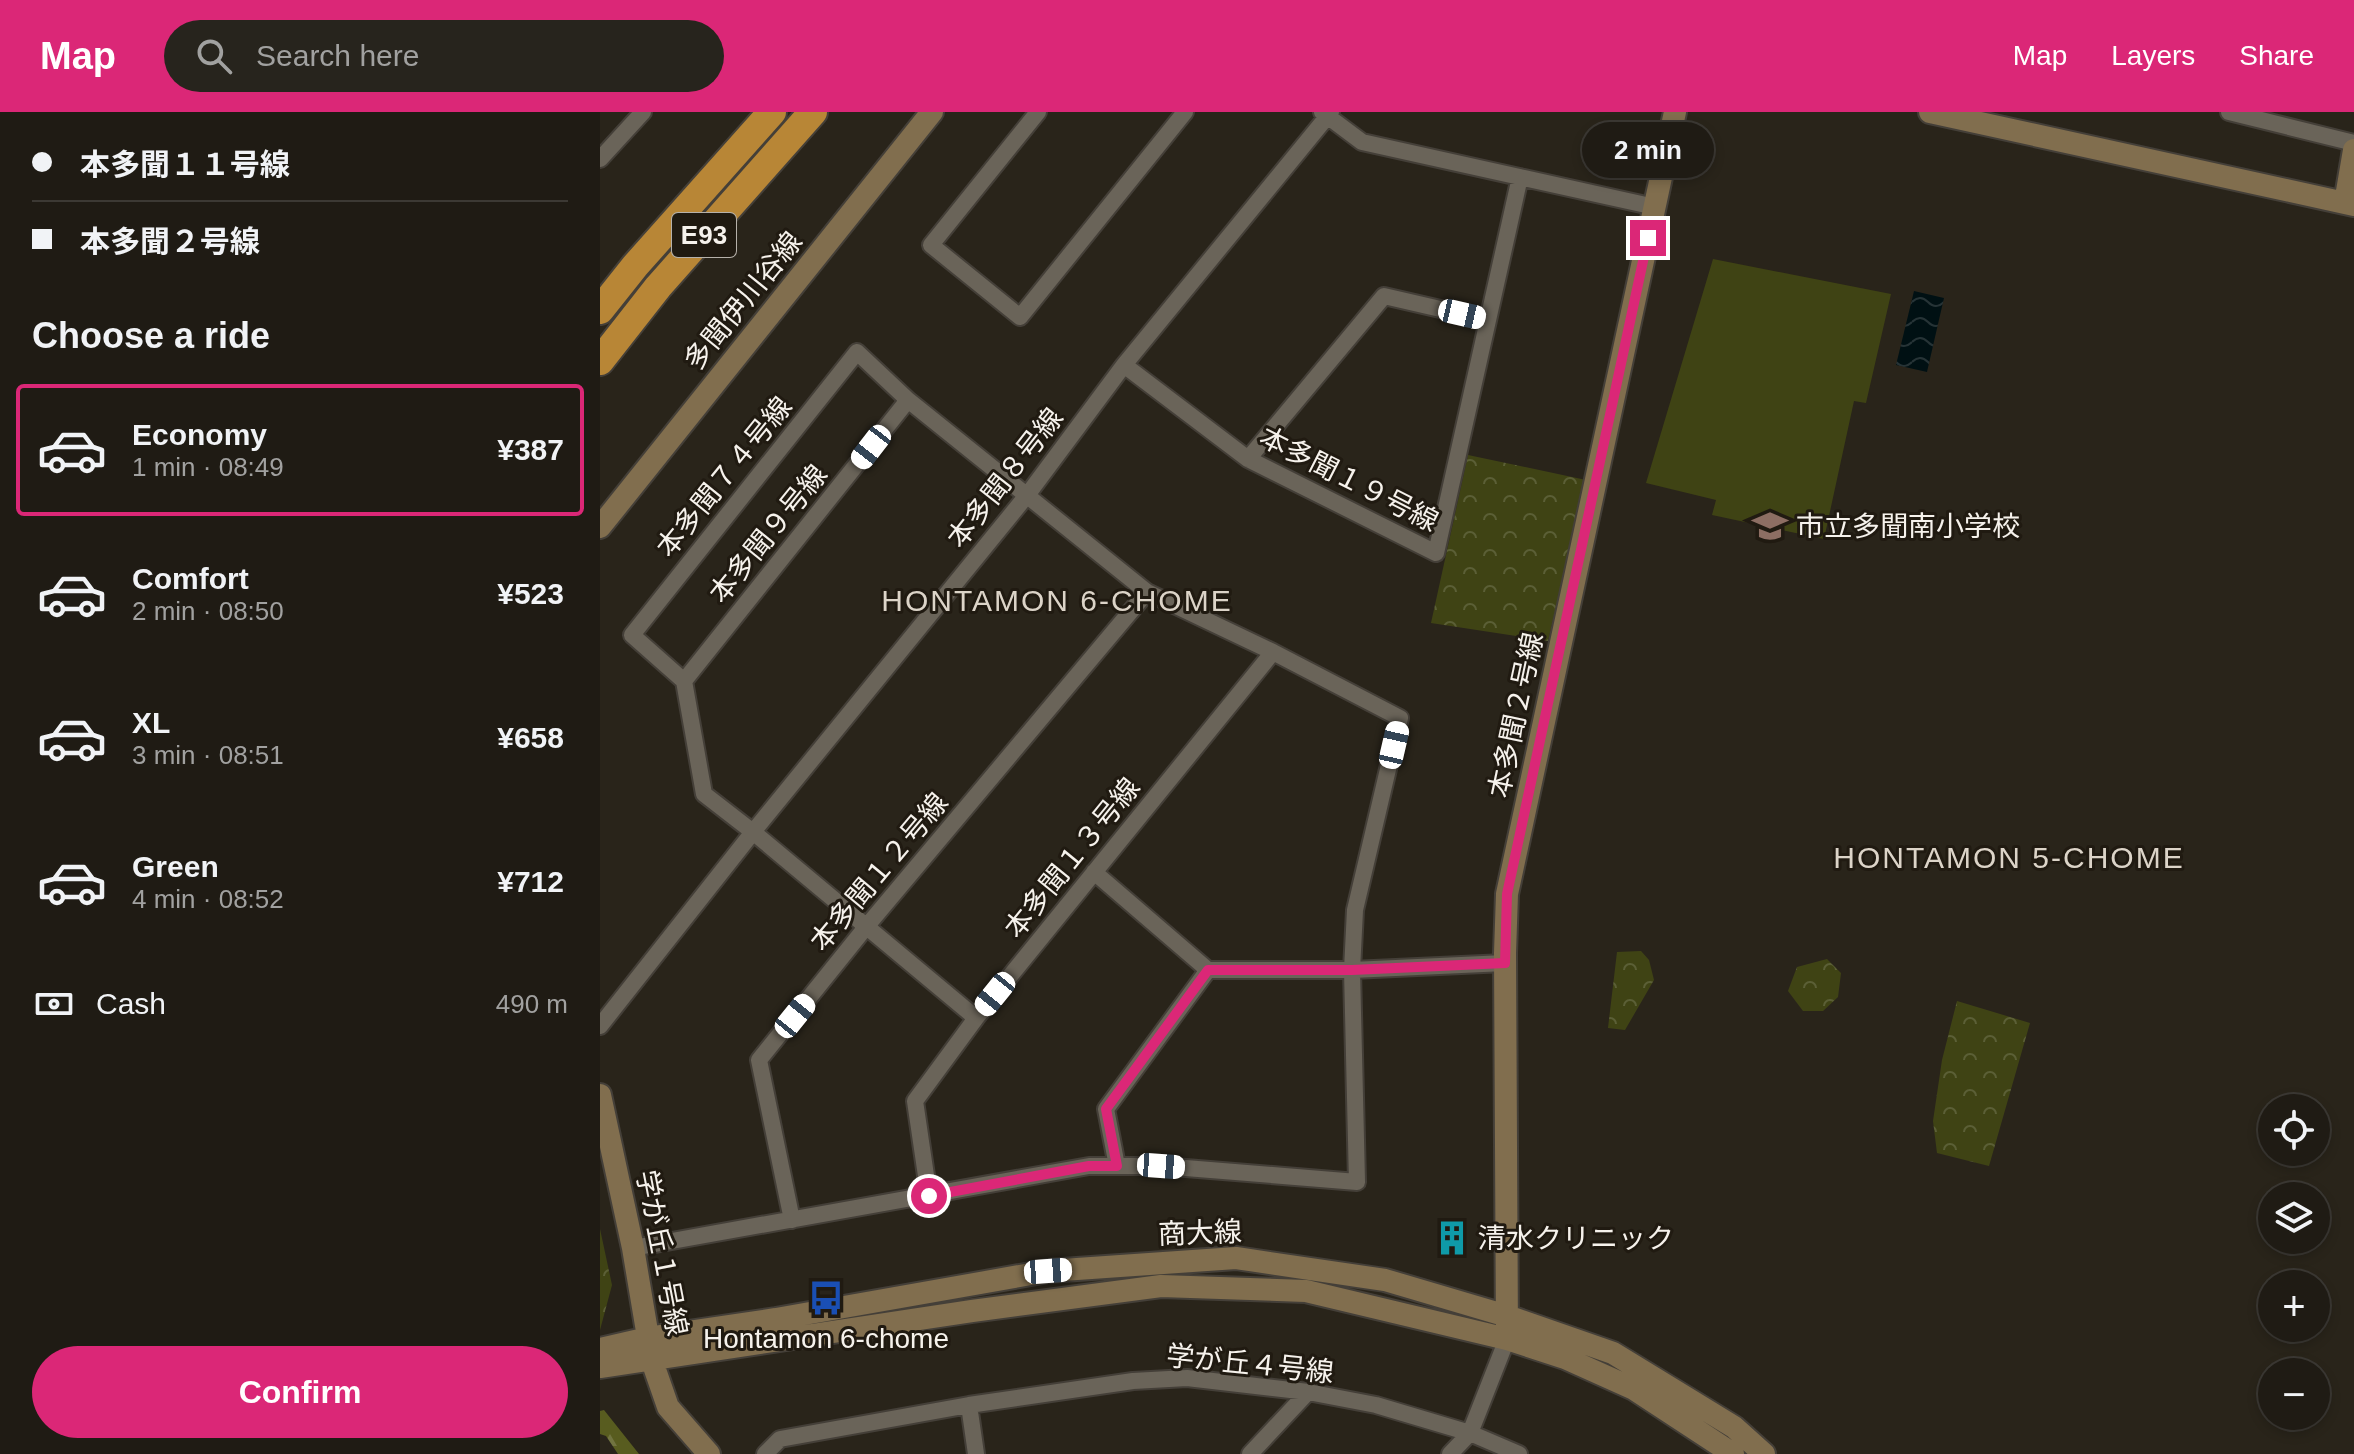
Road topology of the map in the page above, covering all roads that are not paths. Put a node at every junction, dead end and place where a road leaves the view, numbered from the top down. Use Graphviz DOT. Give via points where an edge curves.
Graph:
graph roads {
  1 [pos="643,112"];
  2 [pos="772,112"];
  3 [pos="813,112"];
  4 [pos="932,112"];
  5 [pos="1038,112"];
  6 [pos="1185,112"];
  7 [pos="1675,112"];
  8 [pos="1930,112"];
  9 [pos="2235,113"];
  10 [pos="1327,114"];
  11 [pos="2354,143"];
  12 [pos="2354,150"];
  13 [pos="600,159"];
  14 [pos="1520,177"];
  15 [pos="2349,204"];
  16 [pos="1655,207"];
  17 [pos="600,310"];
  18 [pos="1488,320"];
  19 [pos="600,361"];
  20 [pos="1124,365"];
  21 [pos="908,400"];
  22 [pos="1248,459"];
  23 [pos="1028,494"];
  24 [pos="600,527"];
  25 [pos="1147,592"];
  26 [pos="1273,652"];
  27 [pos="684,681"];
  28 [pos="753,832"];
  29 [pos="1094,872"];
  30 [pos="866,927"];
  31 [pos="1505,963"];
  32 [pos="1208,970"];
  33 [pos="1352,970"];
  34 [pos="976,1018"];
  35 [pos="600,1026"];
  36 [pos="600,1095"];
  37 [pos="1117,1166"];
  38 [pos="929,1196"];
  39 [pos="792,1220"];
  40 [pos="633,1248"];
  41 [pos="1507,1316"];
  42 [pos="648,1338"];
  43 [pos="1507,1339"];
  44 [pos="600,1349"];
  45 [pos="652,1361"];
  46 [pos="600,1367"];
  47 [pos="1308,1392"];
  48 [pos="969,1405"];
  49 [pos="1470,1433"];
  50 [pos="709,1454"];
  51 [pos="765,1454"];
  52 [pos="976,1454"];
  53 [pos="1250,1454"];
  54 [pos="1450,1454"];
  55 [pos="1519,1454"];
  56 [pos="1733,1454"];
  57 [pos="1764,1454"];
  1 -- 13 [label="street"];
  2 -- 17 [label="highway, E93"];
  3 -- 19 [label="highway, E93" via="658,287"];
  4 -- 24 [label="street, 多聞伊川谷線"];
  5 -- 6 [label="street" via="931,245 1020,317"];
  7 -- 16 [label="street, 本多聞２号線"];
  8 -- 15 [label="street"];
  9 -- 11 [label="street"];
  10 -- 14 [label="street" via="1362,142"];
  10 -- 20 [label="street, 本多聞８号線"];
  12 -- 15 [label="street"];
  14 -- 16 [label="street"];
  14 -- 18 [label="street, 本多聞１９号線"];
  16 -- 31 [label="street, 本多聞２号線" via="1507,894"];
  18 -- 22 [label="street" via="1384,296"];
  18 -- 22 [label="street, 本多聞１９号線" via="1436,553"];
  20 -- 22 [label="street, 本多聞１９号線"];
  20 -- 23 [label="street, 本多聞８号線"];
  21 -- 23 [label="street"];
  21 -- 27 [label="street, 本多聞９号線"];
  21 -- 27 [label="street, 本多聞７４号線" via="857,352 632,635"];
  23 -- 25 [label="street"];
  23 -- 28 [label="street, 本多聞８号線"];
  25 -- 26 [label="street"];
  25 -- 30 [label="street, 本多聞１２号線"];
  26 -- 29 [label="street, 本多聞１３号線"];
  26 -- 33 [label="street" via="1400,718 1355,910"];
  27 -- 28 [label="street" via="704,794"];
  28 -- 30 [label="street"];
  28 -- 35 [label="street, 本多聞８号線"];
  29 -- 32 [label="street"];
  29 -- 34 [label="street, 本多聞１３号線"];
  30 -- 34 [label="street"];
  30 -- 39 [label="street, 本多聞１２号線" via="759,1060"];
  31 -- 33 [label="street"];
  31 -- 41 [label="street, 本多聞２号線"];
  32 -- 33 [label="street"];
  32 -- 37 [label="street" via="1106,1109"];
  33 -- 37 [label="street" via="1357,1182"];
  34 -- 38 [label="street, 本多聞１３号線" via="915,1101"];
  36 -- 40 [label="street, 学が丘１号線"];
  37 -- 38 [label="street" via="1089,1166"];
  38 -- 39 [label="street"];
  39 -- 40 [label="street"];
  40 -- 42 [label="street, 学が丘１号線"];
  41 -- 42 [label="street, 商大線" via="1385,1280 1236,1258 1048,1271"];
  41 -- 43 [label="street, 本多聞２号線"];
  41 -- 57 [label="street, 商大線" via="1613,1353 1734,1427"];
  42 -- 44 [label="street, 商大線"];
  42 -- 45 [label="street, 学が丘１号線"];
  43 -- 45 [label="street, 商大線" via="1306,1291 1161,1286"];
  43 -- 49 [label="street"];
  43 -- 56 [label="street, 商大線" via="1634,1389"];
  45 -- 46 [label="street, 商大線"];
  45 -- 50 [label="street, 学が丘１号線" via="668,1407"];
  47 -- 48 [label="street, 学が丘４号線" via="1187,1378"];
  47 -- 49 [label="street, 学が丘４号線" via="1376,1405"];
  47 -- 53 [label="street"];
  48 -- 51 [label="street, 学が丘４号線" via="780,1439"];
  48 -- 52 [label="street"];
  49 -- 54 [label="street"];
  49 -- 55 [label="street, 学が丘４号線"];
}
